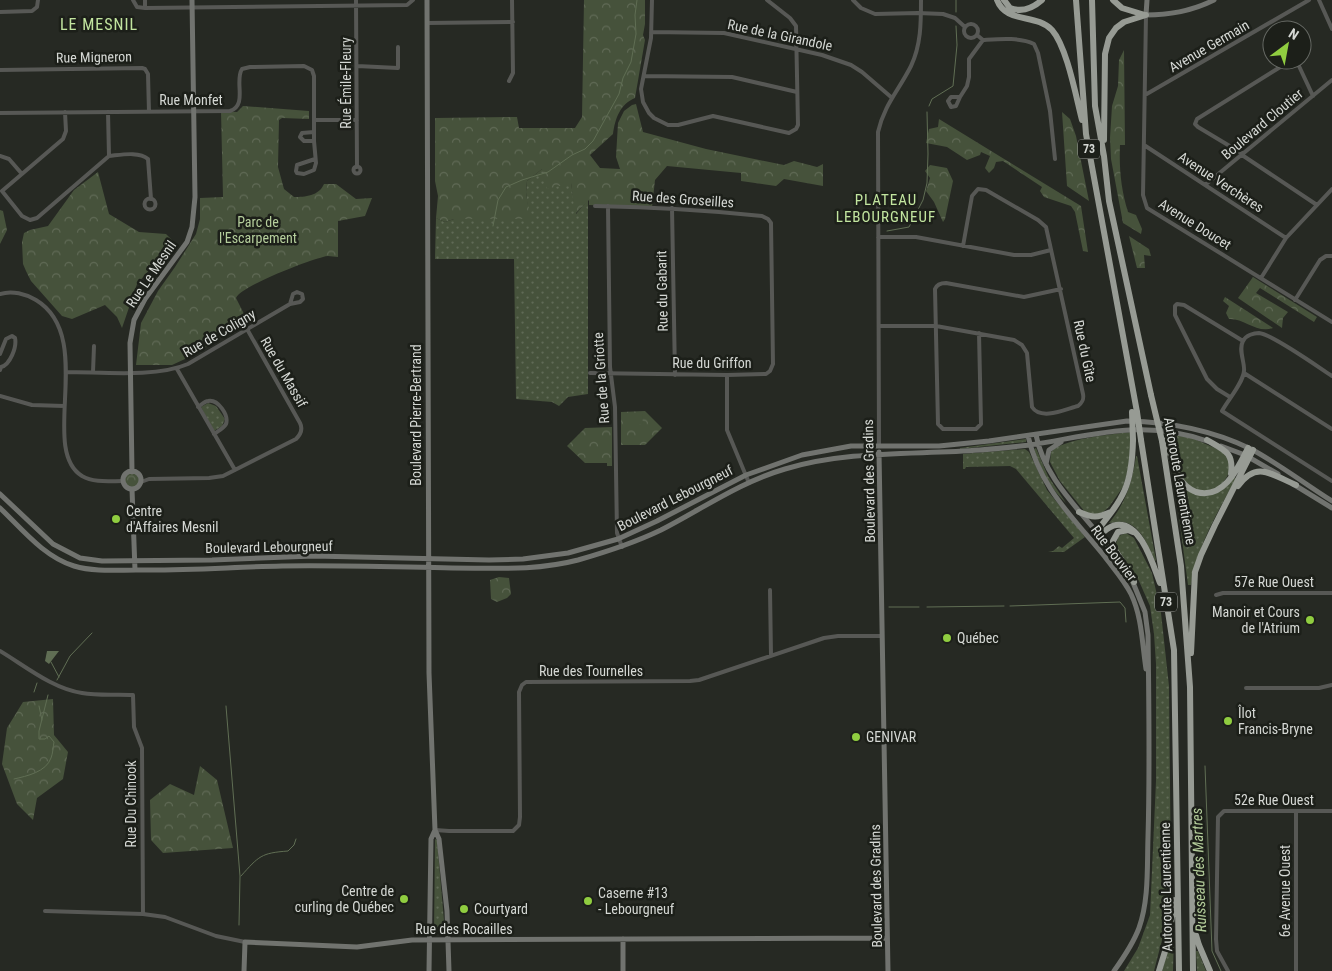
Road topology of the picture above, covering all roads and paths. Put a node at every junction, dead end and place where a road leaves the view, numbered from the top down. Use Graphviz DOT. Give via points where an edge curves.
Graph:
graph roads {
  1 [pos="38,0"];
  2 [pos="133,0"];
  3 [pos="145,0"];
  4 [pos="192,0"];
  5 [pos="313,0"];
  6 [pos="412,0"];
  7 [pos="427,0"];
  8 [pos="512,0"];
  9 [pos="652,0"];
  10 [pos="767,0"];
  11 [pos="853,0"];
  12 [pos="921,0"];
  13 [pos="997,0"];
  14 [pos="1004,0"];
  15 [pos="1042,0"];
  16 [pos="1076,0"];
  17 [pos="1092,0"];
  18 [pos="1113,0"];
  19 [pos="1147,0"];
  20 [pos="1214,0"];
  21 [pos="1309,0"];
  22 [pos="1319,0"];
  23 [pos="356,2"];
  24 [pos="313,6"];
  25 [pos="193,7"];
  26 [pos="145,8"];
  27 [pos="0,12"];
  28 [pos="921,13"];
  29 [pos="1146,15"];
  30 [pos="513,22"];
  31 [pos="427,23"];
  32 [pos="965,28"];
  33 [pos="1332,29"];
  34 [pos="651,32"];
  35 [pos="977,35"];
  36 [pos="984,40"];
  37 [pos="398,47"];
  38 [pos="797,49"];
  39 [pos="357,66"];
  40 [pos="0,70"];
  41 [pos="644,76"];
  42 [pos="1332,80"];
  43 [pos="509,81"];
  44 [pos="797,92"];
  45 [pos="1145,95"];
  46 [pos="1313,96"];
  47 [pos="892,97"];
  48 [pos="960,97"];
  49 [pos="193,110"];
  50 [pos="65,112"];
  51 [pos="108,112"];
  52 [pos="149,112"];
  53 [pos="0,113"];
  54 [pos="314,120"];
  55 [pos="357,120"];
  56 [pos="314,132"];
  57 [pos="1086,134"];
  58 [pos="314,141"];
  59 [pos="1144,144"];
  60 [pos="1243,154"];
  61 [pos="0,156"];
  62 [pos="108,156"];
  63 [pos="1104,156"];
  64 [pos="315,159"];
  65 [pos="1055,159"];
  66 [pos="357,167"];
  67 [pos="22,174"];
  68 [pos="1205,185"];
  69 [pos="1332,189"];
  70 [pos="1,191"];
  71 [pos="151,198"];
  72 [pos="1316,205"];
  73 [pos="595,206"];
  74 [pos="608,206"];
  75 [pos="672,208"];
  76 [pos="768,219"];
  77 [pos="878,238"];
  78 [pos="1286,238"];
  79 [pos="963,246"];
  80 [pos="1051,250"];
  81 [pos="1332,256"];
  82 [pos="1261,278"];
  83 [pos="1061,289"];
  84 [pos="0,294"];
  85 [pos="1296,300"];
  86 [pos="290,304"];
  87 [pos="1331,320"];
  88 [pos="879,326"];
  89 [pos="936,326"];
  90 [pos="247,329"];
  91 [pos="980,333"];
  92 [pos="1243,341"];
  93 [pos="94,346"];
  94 [pos="0,354"];
  95 [pos="0,367"];
  96 [pos="177,369"];
  97 [pos="66,372"];
  98 [pos="93,372"];
  99 [pos="130,372"];
  100 [pos="1244,372"];
  101 [pos="590,373"];
  102 [pos="610,373"];
  103 [pos="675,375"];
  104 [pos="727,375"];
  105 [pos="1332,376"];
  106 [pos="0,396"];
  107 [pos="1230,397"];
  108 [pos="64,406"];
  109 [pos="198,407"];
  110 [pos="1135,412"];
  111 [pos="1332,429"];
  112 [pos="214,434"];
  113 [pos="1036,434"];
  114 [pos="1028,436"];
  115 [pos="1066,439"];
  116 [pos="1207,440"];
  117 [pos="1164,441"];
  118 [pos="1037,444"];
  119 [pos="1030,445"];
  120 [pos="879,446"];
  121 [pos="1249,453"];
  122 [pos="879,454"];
  123 [pos="1046,465"];
  124 [pos="235,470"];
  125 [pos="132,472"];
  126 [pos="746,475"];
  127 [pos="1230,479"];
  128 [pos="1332,481"];
  129 [pos="123,482"];
  130 [pos="141,482"];
  131 [pos="749,482"];
  132 [pos="1296,485"];
  133 [pos="132,489"];
  134 [pos="0,494"];
  135 [pos="1332,501"];
  136 [pos="1227,502"];
  137 [pos="0,508"];
  138 [pos="1332,508"];
  139 [pos="1113,511"];
  140 [pos="1079,512"];
  141 [pos="1137,533"];
  142 [pos="1098,534"];
  143 [pos="618,539"];
  144 [pos="1091,540"];
  145 [pos="622,547"];
  146 [pos="428,558"];
  147 [pos="134,561"];
  148 [pos="428,567"];
  149 [pos="135,570"];
  150 [pos="1134,582"];
  151 [pos="770,590"];
  152 [pos="1332,593"];
  153 [pos="1216,595"];
  154 [pos="1165,596"];
  155 [pos="882,636"];
  156 [pos="0,651"];
  157 [pos="771,656"];
  158 [pos="1332,685"];
  159 [pos="1190,687"];
  160 [pos="1246,688"];
  161 [pos="1149,696"];
  162 [pos="1296,810"];
  163 [pos="1332,811"];
  164 [pos="435,830"];
  165 [pos="1178,884"];
  166 [pos="45,911"];
  167 [pos="144,914"];
  168 [pos="1194,923"];
  169 [pos="887,938"];
  170 [pos="429,940"];
  171 [pos="448,940"];
  172 [pos="623,940"];
  173 [pos="245,942"];
  174 [pos="244,971"];
  175 [pos="429,971"];
  176 [pos="448,971"];
  177 [pos="623,971"];
  178 [pos="888,971"];
  179 [pos="1114,971"];
  180 [pos="1159,971"];
  181 [pos="1179,971"];
  182 [pos="1194,971"];
  183 [pos="1210,971"];
  184 [pos="1228,971"];
  185 [pos="1296,971"];
  1 -- 27 [label="street" via="32,11"];
  2 -- 26 [label="street" via="137,7"];
  3 -- 26 [label="street"];
  4 -- 25 [label="main road, Rue Le Mesnil"];
  5 -- 24 [label="street"];
  6 -- 23 [label="street" via="407,5"];
  7 -- 31 [label="main road, Boulevard Pierre-Bertrand"];
  8 -- 30 [label="street"];
  9 -- 34 [label="street"];
  10 -- 38 [label="street" via="795,23"];
  11 -- 28 [label="street" via="875,14"];
  12 -- 28 [label="street, Boulevard des Gradins"];
  13 -- 57 [label="highway" via="1007,14 1034,20 1052,30 1067,62"];
  14 -- 15 [label="highway" via="1010,8 1023,10"];
  16 -- 57 [label="highway, Autoroute Laurentienne / 73"];
  17 -- 63 [label="highway, Autoroute Laurentienne / 73" via="1095,106"];
  18 -- 29 [label="highway" via="1122,8"];
  19 -- 29 [label="main road, Avenue Doucet"];
  20 -- 29 [label="main road" via="1184,12"];
  21 -- 45 [label="street, Avenue Germain"];
  22 -- 33 [label="street"];
  23 -- 24 [label="street"];
  23 -- 39 [label="street, Rue Émile-Fleury"];
  24 -- 25 [label="street"];
  25 -- 26 [label="street"];
  25 -- 49 [label="main road, Rue Le Mesnil"];
  28 -- 32 [label="street" via="951,17"];
  28 -- 47 [label="street, Boulevard des Gradins" via="916,53"];
  29 -- 45 [label="street, Avenue Doucet"];
  29 -- 63 [label="highway" via="1124,22 1109,38 1105,54"];
  30 -- 31 [label="street"];
  30 -- 43 [label="street" via="513,73"];
  31 -- 146 [label="main road, Boulevard Pierre-Bertrand"];
  32 -- 35 [label="street" via="967,36"];
  32 -- 35 [label="street" via="975,25"];
  34 -- 38 [label="street, Rue de la Girandole" via="724,33"];
  34 -- 41 [label="street"];
  35 -- 36 [label="street"];
  36 -- 48 [label="street" via="970,60 967,86"];
  36 -- 65 [label="street" via="1021,40 1034,44 1050,111"];
  37 -- 39 [label="street" via="398,68"];
  38 -- 44 [label="street"];
  38 -- 47 [label="street, Rue de la Girandole" via="851,65"];
  39 -- 55 [label="street, Rue Émile-Fleury"];
  40 -- 52 [label="street, Rue Migneron" via="145,69 148,74"];
  41 -- 44 [label="street" via="732,77"];
  41 -- 44 [label="street" via="645,107 654,118 668,125 678,126 713,116 789,133 798,124"];
  42 -- 46 [label="street, Boulevard Cloutier"];
  45 -- 59 [label="street, Avenue Doucet"];
  46 -- 60 [label="street, Boulevard Cloutier"];
  46 -- 60 [label="street" via="1294,60 1197,119 1195,124 1198,127"];
  47 -- 77 [label="street, Boulevard des Gradins" via="878,132"];
  49 -- 52 [label="street, Rue Monfet"];
  49 -- 54 [label="street, Rue Monfet" via="234,110 239,103 240,72 245,68 304,66 312,70 314,76"];
  49 -- 99 [label="main road, Rue Le Mesnil" via="195,197 192,227 183,248 145,299 134,320"];
  50 -- 51 [label="street, Rue Monfet"];
  50 -- 53 [label="street, Rue Monfet"];
  50 -- 67 [label="street" via="63,139"];
  51 -- 52 [label="street, Rue Monfet"];
  51 -- 62 [label="street"];
  54 -- 55 [label="street"];
  54 -- 56 [label="street"];
  55 -- 66 [label="street, Rue Émile-Fleury"];
  56 -- 58 [label="street"];
  56 -- 58 [label="street" via="302,132 300,137 304,141"];
  57 -- 110 [label="highway, Autoroute Laurentienne / 73"];
  58 -- 64 [label="street"];
  59 -- 68 [label="street, Avenue Verchères"];
  59 -- 82 [label="street, Avenue Doucet" via="1144,195 1148,208"];
  60 -- 68 [label="street, Boulevard Cloutier"];
  60 -- 72 [label="street"];
  61 -- 67 [label="street" via="9,159"];
  62 -- 70 [label="street" via="33,220 22,216"];
  62 -- 71 [label="street" via="144,155 148,159"];
  63 -- 117 [label="highway, Autoroute Laurentienne / 73, bridge" via="1109,201"];
  64 -- 64 [label="street" via="297,165 297,173 314,170"];
  67 -- 70 [label="street"];
  68 -- 78 [label="street, Avenue Verchères"];
  69 -- 72 [label="street"];
  72 -- 78 [label="street"];
  73 -- 74 [label="street, Rue des Groseilles"];
  74 -- 75 [label="street, Rue des Groseilles"];
  74 -- 102 [label="street, Rue de la Griotte"];
  75 -- 76 [label="street, Rue des Groseilles"];
  75 -- 103 [label="street, Rue du Gabarit"];
  76 -- 104 [label="street, Rue du Griffon" via="771,223 772,368 766,374"];
  77 -- 79 [label="street" via="916,237"];
  77 -- 88 [label="street, Boulevard des Gradins"];
  78 -- 82 [label="street"];
  79 -- 80 [label="street" via="1023,256"];
  79 -- 80 [label="street, Rue du Gîte" via="972,196 982,189 1043,223 1048,231"];
  80 -- 83 [label="street, Rue du Gîte"];
  81 -- 85 [label="street" via="1320,260"];
  82 -- 85 [label="street, Avenue Doucet"];
  83 -- 89 [label="street" via="1024,297 941,283 935,289"];
  83 -- 91 [label="street, Rue du Gîte" via="1084,398 1078,406 1037,413 1032,407 1026,353 1022,344"];
  84 -- 97 [label="street" via="25,294 50,312 64,341"];
  85 -- 87 [label="street, Avenue Doucet"];
  86 -- 90 [label="street, Rue de Coligny"];
  88 -- 89 [label="street, Rue du Gîte"];
  88 -- 120 [label="street, Boulevard des Gradins"];
  89 -- 91 [label="street, Rue du Gîte"];
  89 -- 91 [label="street" via="938,424 943,430 976,429 981,424"];
  90 -- 96 [label="street, Rue de Coligny"];
  90 -- 124 [label="street, Rue du Massif" via="302,427 296,439"];
  92 -- 100 [label="street"];
  92 -- 105 [label="street" via="1252,334 1265,335"];
  92 -- 107 [label="street" via="1184,305 1175,306 1175,315 1207,379"];
  93 -- 98 [label="street"];
  94 -- 95 [label="street" via="6,340 12,336 15,338 16,345 8,363"];
  96 -- 99 [label="street, Rue de Coligny"];
  96 -- 109 [label="street"];
  97 -- 98 [label="street, Rue de Coligny"];
  97 -- 108 [label="street"];
  98 -- 99 [label="street, Rue de Coligny"];
  99 -- 125 [label="main road, Rue Le Mesnil"];
  100 -- 107 [label="street"];
  100 -- 111 [label="street"];
  101 -- 102 [label="street, Rue du Griffon"];
  102 -- 103 [label="street, Rue du Griffon"];
  102 -- 143 [label="street, Rue de la Griotte" via="615,407"];
  103 -- 104 [label="street, Rue du Griffon"];
  104 -- 126 [label="street" via="727,430"];
  106 -- 108 [label="street" via="32,405"];
  107 -- 128 [label="street" via="1222,411"];
  108 -- 129 [label="street" via="65,446 74,468 90,480"];
  109 -- 112 [label="street"];
  109 -- 112 [label="street" via="211,400 223,410 227,419 225,425"];
  110 -- 139 [label="highway, bridge" via="1131,470 1126,488"];
  110 -- 154 [label="highway, Autoroute Laurentienne / 73, bridge"];
  112 -- 124 [label="street"];
  113 -- 114 [label="main road, Boulevard Lebourgneuf"];
  113 -- 118 [label="main road, Rue Bouvier"];
  113 -- 121 [label="main road, Boulevard Lebourgneuf" via="1127,421 1169,424 1208,432"];
  114 -- 119 [label="main road, Rue Bouvier"];
  114 -- 120 [label="main road, Boulevard Lebourgneuf" via="938,446"];
  115 -- 116 [label="main road, Boulevard Lebourgneuf" via="1122,429 1147,429"];
  115 -- 118 [label="main road, Boulevard Lebourgneuf"];
  115 -- 123 [label="main road" via="1049,450"];
  116 -- 121 [label="main road, Boulevard Lebourgneuf"];
  116 -- 127 [label="highway" via="1230,455"];
  117 -- 127 [label="highway" via="1182,483 1192,490 1217,491"];
  117 -- 159 [label="highway, Autoroute Laurentienne / 73" via="1181,566"];
  118 -- 119 [label="main road, Boulevard Lebourgneuf"];
  118 -- 123 [label="main road, Rue Bouvier"];
  119 -- 122 [label="main road, Boulevard Lebourgneuf"];
  119 -- 144 [label="main road, Rue Bouvier" via="1047,486"];
  120 -- 122 [label="main road, Boulevard des Gradins"];
  120 -- 126 [label="main road, Boulevard Lebourgneuf" via="822,450"];
  121 -- 127 [label="highway"];
  121 -- 132 [label="main road"];
  121 -- 135 [label="main road"];
  121 -- 136 [label="highway"];
  122 -- 131 [label="main road, Boulevard Lebourgneuf" via="846,456 798,466"];
  122 -- 155 [label="main road, Boulevard des Gradins"];
  123 -- 140 [label="main road, Rue Bouvier"];
  124 -- 130 [label="street, Rue du Massif" via="209,478 149,479"];
  125 -- 129 [label="main road" via="126,474"];
  125 -- 130 [label="main road" via="139,475"];
  126 -- 131 [label="street"];
  126 -- 143 [label="main road, Boulevard Lebourgneuf"];
  129 -- 133 [label="main road"];
  130 -- 133 [label="main road"];
  131 -- 145 [label="main road, Boulevard Lebourgneuf"];
  132 -- 136 [label="highway" via="1256,471 1243,480"];
  132 -- 138 [label="main road"];
  133 -- 147 [label="main road"];
  134 -- 147 [label="main road, Boulevard Lebourgneuf" via="44,537 80,558"];
  136 -- 159 [label="highway" via="1195,572"];
  137 -- 149 [label="main road, Boulevard Lebourgneuf" via="56,558 85,568"];
  139 -- 140 [label="highway" via="1097,517"];
  139 -- 142 [label="highway"];
  140 -- 142 [label="main road, Rue Bouvier"];
  141 -- 142 [label="highway" via="1128,526 1115,525"];
  141 -- 150 [label="highway" via="1122,530 1113,540 1113,546"];
  141 -- 154 [label="highway" via="1150,556"];
  142 -- 144 [label="main road"];
  142 -- 150 [label="main road, Rue Bouvier"];
  143 -- 145 [label="street, Rue de la Griotte"];
  143 -- 146 [label="main road, Boulevard Lebourgneuf" via="568,553 523,559"];
  144 -- 161 [label="main road, Rue Bouvier" via="1123,581 1138,613"];
  145 -- 148 [label="main road, Boulevard Lebourgneuf" via="544,566"];
  146 -- 147 [label="main road, Boulevard Lebourgneuf" via="314,556"];
  146 -- 148 [label="main road, Boulevard Pierre-Bertrand"];
  147 -- 149 [label="main road"];
  148 -- 149 [label="main road, Boulevard Lebourgneuf" via="278,566"];
  148 -- 164 [label="main road, Boulevard Pierre-Bertrand"];
  150 -- 161 [label="main road, Rue Bouvier" via="1145,612"];
  151 -- 157 [label="street"];
  152 -- 153 [label="street, 57e Rue Ouest"];
  154 -- 165 [label="highway, Autoroute Laurentienne / 73" via="1174,650"];
  155 -- 157 [label="street, Rue des Tournelles" via="824,638"];
  155 -- 169 [label="main road, Boulevard des Gradins"];
  156 -- 167 [label="street, Rue Du Chinook" via="67,689 82,693 133,694 134,727 142,748"];
  157 -- 164 [label="street, Rue des Tournelles" via="690,681 526,682 519,692 519,826 513,831"];
  158 -- 160 [label="street" via="1319,688"];
  159 -- 168 [label="highway, Autoroute Laurentienne / 73"];
  161 -- 179 [label="main road, Rue Bouvier" via="1150,785 1145,902 1133,942"];
  162 -- 163 [label="street, 52e Rue Ouest"];
  162 -- 184 [label="street, 52e Rue Ouest" via="1224,811 1218,817 1216,939 1217,950"];
  162 -- 185 [label="street, 6e Avenue Ouest"];
  164 -- 170 [label="main road, Boulevard Pierre-Bertrand" via="431,839"];
  164 -- 171 [label="main road, Boulevard Pierre-Bertrand" via="439,840"];
  165 -- 180 [label="highway"];
  165 -- 181 [label="highway, Autoroute Laurentienne"];
  166 -- 167 [label="street, Rue des Rocailles"];
  167 -- 173 [label="street, Rue des Rocailles" via="165,917 216,936"];
  168 -- 182 [label="highway, Autoroute Laurentienne / 73"];
  168 -- 183 [label="highway"];
  169 -- 172 [label="main road, Rue des Rocailles"];
  169 -- 178 [label="main road, Boulevard des Gradins"];
  170 -- 171 [label="main road, Rue des Rocailles"];
  170 -- 173 [label="main road, Rue des Rocailles" via="357,947"];
  170 -- 175 [label="main road, Boulevard Pierre-Bertrand"];
  171 -- 172 [label="main road, Rue des Rocailles"];
  171 -- 176 [label="main road, Boulevard Pierre-Bertrand"];
  172 -- 177 [label="main road"];
  173 -- 174 [label="main road"];
}
